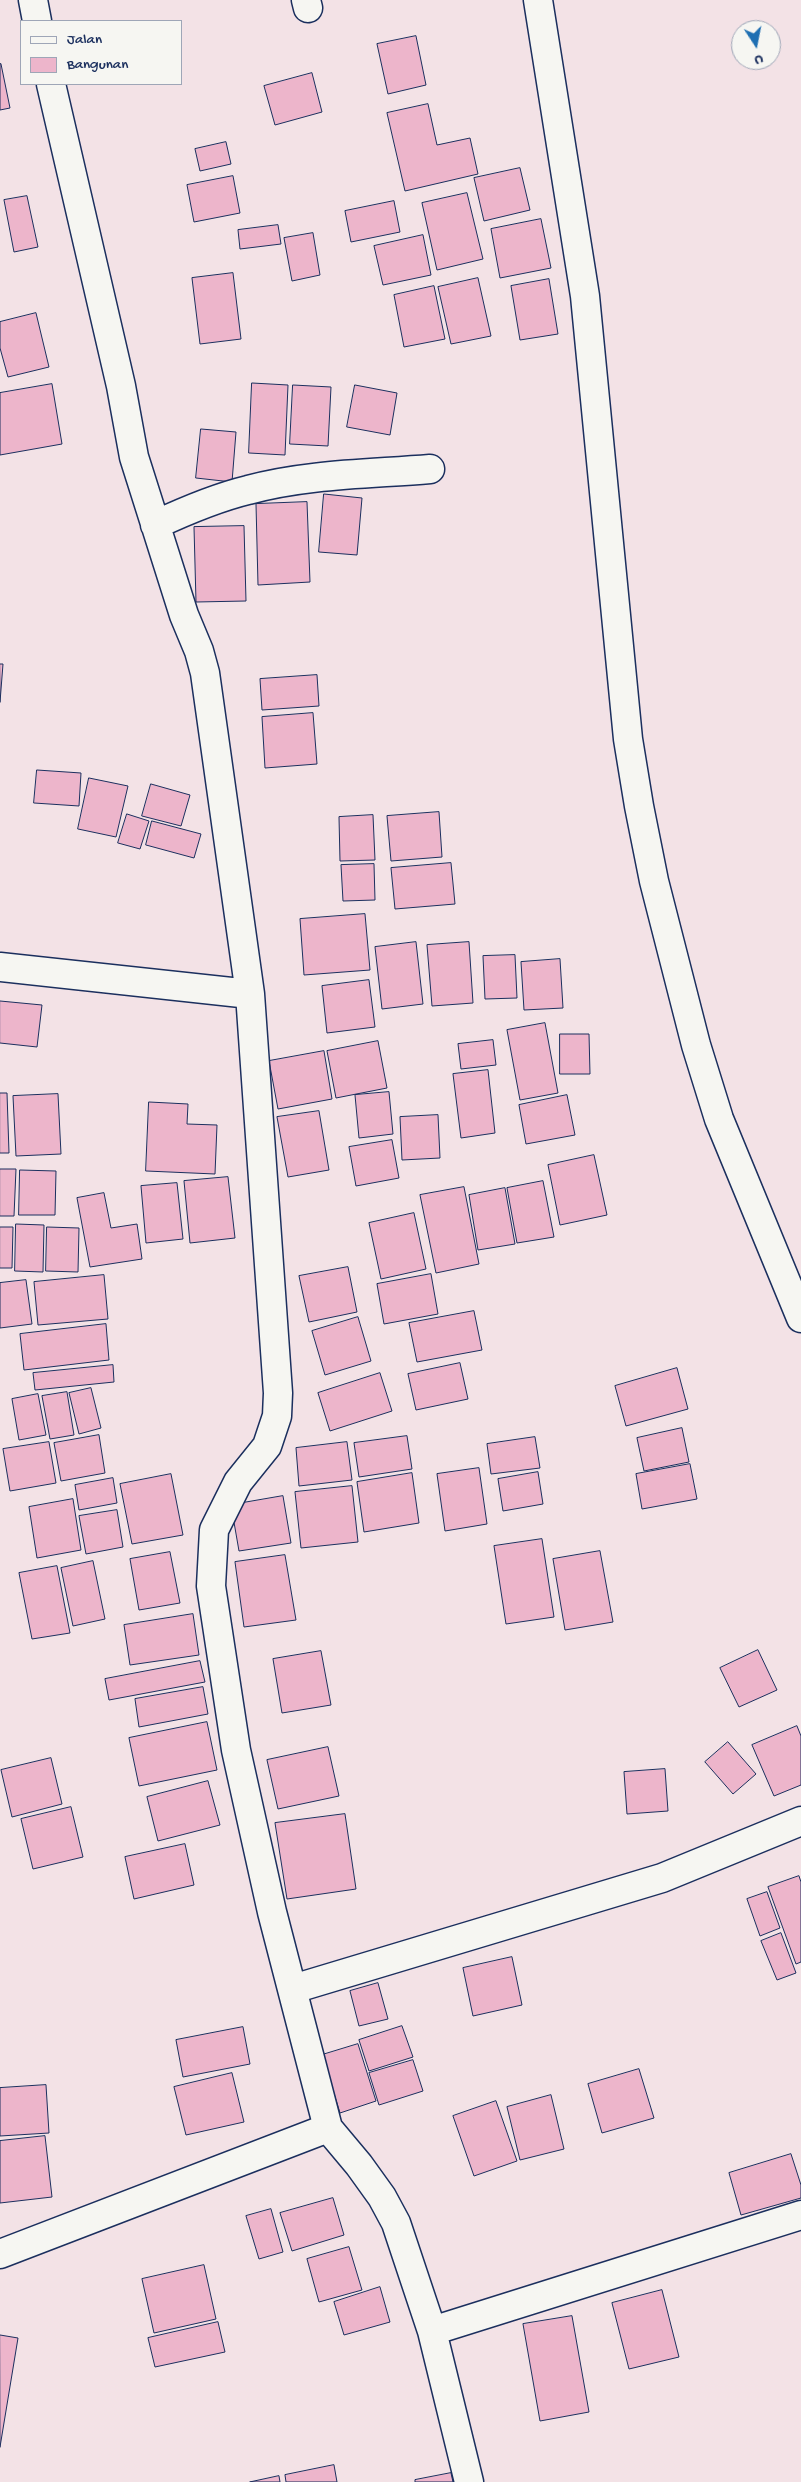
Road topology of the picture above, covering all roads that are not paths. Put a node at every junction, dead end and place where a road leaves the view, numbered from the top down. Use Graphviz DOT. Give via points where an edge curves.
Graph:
graph roads {
  1 [pos="33,0"];
  2 [pos="538,0"];
  3 [pos="37,20"];
  4 [pos="51,85"];
  5 [pos="430,469"];
  6 [pos="155,525"];
  7 [pos="0,967"];
  8 [pos="250,994"];
  9 [pos="801,1318"];
  10 [pos="801,1821"];
  11 [pos="293,1989"];
  12 [pos="328,2128"];
  13 [pos="801,2216"];
  14 [pos="0,2254"];
  15 [pos="432,2331"];
  16 [pos="469,2482"];
  1 -- 3 [label="street"];
  2 -- 9 [label="street" via="585,296 628,739 638,806 654,881 719,1119"];
  4 -- 6 [label="street" via="121,386 134,457"];
  5 -- 6 [label="street" via="249,489 195,506"];
  6 -- 8 [label="street" via="205,673"];
  7 -- 8 [label="street"];
  8 -- 11 [label="street" via="277,1416 268,1446 238,1482 214,1530 211,1586 236,1750 272,1912"];
  10 -- 11 [label="street" via="662,1878"];
  11 -- 12 [label="street"];
  12 -- 14 [label="street"];
  12 -- 15 [label="street" via="360,2165 396,2223"];
  13 -- 15 [label="street"];
  15 -- 16 [label="street"];
}
